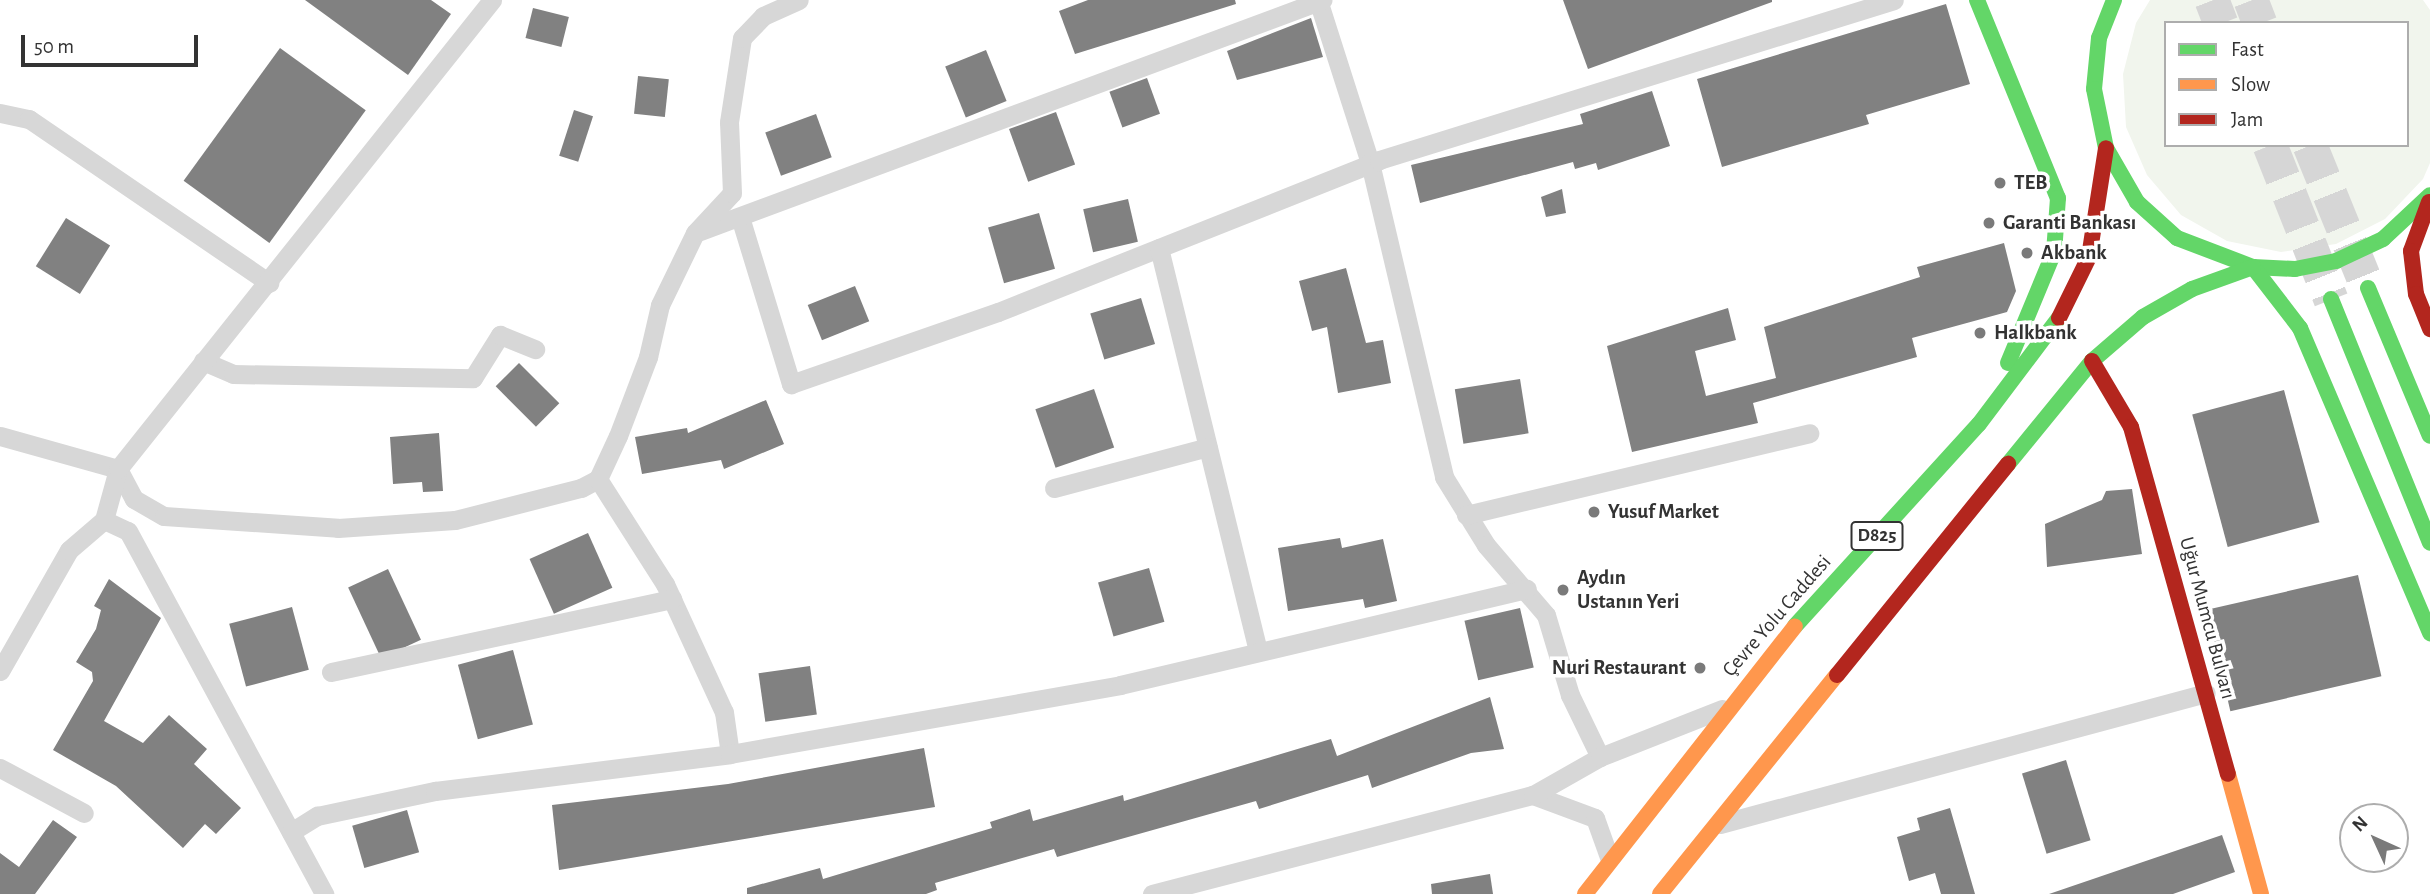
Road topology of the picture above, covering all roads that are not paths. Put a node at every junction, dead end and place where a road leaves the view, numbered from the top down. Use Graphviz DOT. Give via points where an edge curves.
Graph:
graph roads {
  1 [pos="492,0"];
  2 [pos="799,0"];
  3 [pos="1894,0"];
  4 [pos="1977,0"];
  5 [pos="2114,0"];
  6 [pos="1319,1"];
  7 [pos="0,113"];
  8 [pos="2106,148"];
  9 [pos="1370,163"];
  10 [pos="2430,195"];
  11 [pos="2430,201"];
  12 [pos="740,217"];
  13 [pos="695,233"];
  14 [pos="1159,248"];
  15 [pos="2253,267"];
  16 [pos="269,283"];
  17 [pos="2368,288"];
  18 [pos="2331,299"];
  19 [pos="2430,329"];
  20 [pos="535,349"];
  21 [pos="203,361"];
  22 [pos="2092,361"];
  23 [pos="1979,424"];
  24 [pos="1809,433"];
  25 [pos="1,436"];
  26 [pos="2430,436"];
  27 [pos="1208,447"];
  28 [pos="118,469"];
  29 [pos="598,479"];
  30 [pos="1054,488"];
  31 [pos="1466,515"];
  32 [pos="104,520"];
  33 [pos="2430,543"];
  34 [pos="1527,589"];
  35 [pos="672,599"];
  36 [pos="2430,633"];
  37 [pos="1258,650"];
  38 [pos="0,671"];
  39 [pos="331,672"];
  40 [pos="2206,693"];
  41 [pos="1726,708"];
  42 [pos="730,754"];
  43 [pos="1601,757"];
  44 [pos="0,768"];
  45 [pos="1533,794"];
  46 [pos="84,813"];
  47 [pos="1712,827"];
  48 [pos="291,832"];
  49 [pos="1609,857"];
  50 [pos="324,894"];
  51 [pos="1152,894"];
  52 [pos="1585,894"];
  53 [pos="1660,894"];
  54 [pos="2261,894"];
  1 -- 16 [label="street"];
  2 -- 13 [label="street" via="762,16 742,38 729,122 732,193"];
  3 -- 9 [label="street"];
  4 -- 23 [label="main road" via="2058,198 2054,253"];
  5 -- 8 [label="main road, D825" via="2099,38 2094,89"];
  6 -- 9 [label="street"];
  6 -- 12 [label="street"];
  7 -- 16 [label="street" via="29,119"];
  8 -- 15 [label="main road" via="2137,202 2177,238"];
  8 -- 23 [label="main road, Çevre Yolu Caddesi / D825" via="2090,257 2058,320"];
  9 -- 14 [label="street"];
  9 -- 31 [label="street" via="1444,477"];
  10 -- 15 [label="main road, D825" via="2383,239 2336,261"];
  11 -- 19 [label="main road" via="2411,251 2416,294"];
  12 -- 13 [label="street"];
  12 -- 14 [label="street" via="791,384"];
  13 -- 29 [label="street" via="660,305 648,357"];
  14 -- 27 [label="street"];
  15 -- 22 [label="main road, D825" via="2192,289 2143,317"];
  15 -- 36 [label="main road" via="2300,328"];
  16 -- 21 [label="street"];
  17 -- 26 [label="main road"];
  18 -- 33 [label="main road"];
  20 -- 21 [label="street" via="500,335 473,378 233,374"];
  21 -- 28 [label="street"];
  22 -- 40 [label="main road, Uğur Mumcu Bulvarı" via="2131,427"];
  22 -- 47 [label="main road, D825"];
  23 -- 41 [label="main road, Çevre Yolu Caddesi / D825"];
  24 -- 31 [label="street"];
  25 -- 28 [label="street"];
  27 -- 30 [label="street"];
  27 -- 37 [label="street"];
  28 -- 29 [label="street" via="134,499 164,516 338,528 455,520 563,498"];
  28 -- 32 [label="street"];
  29 -- 35 [label="street" via="620,505"];
  31 -- 34 [label="street"];
  32 -- 38 [label="street" via="69,550"];
  32 -- 48 [label="street" via="128,531 136,544"];
  34 -- 37 [label="street"];
  34 -- 43 [label="street" via="1546,615 1570,695"];
  35 -- 39 [label="street"];
  35 -- 42 [label="street" via="724,712"];
  37 -- 42 [label="street" via="1120,685"];
  40 -- 47 [label="street"];
  40 -- 54 [label="main road, Uğur Mumcu Bulvarı"];
  41 -- 43 [label="street"];
  41 -- 49 [label="main road, Çevre Yolu Caddesi / D825"];
  42 -- 48 [label="street" via="435,791 317,816"];
  43 -- 45 [label="street"];
  44 -- 46 [label="street"];
  45 -- 49 [label="street" via="1595,818"];
  45 -- 51 [label="street"];
  47 -- 53 [label="main road, D825"];
  48 -- 50 [label="street"];
  49 -- 52 [label="main road, Çevre Yolu Caddesi / D825"];
}
